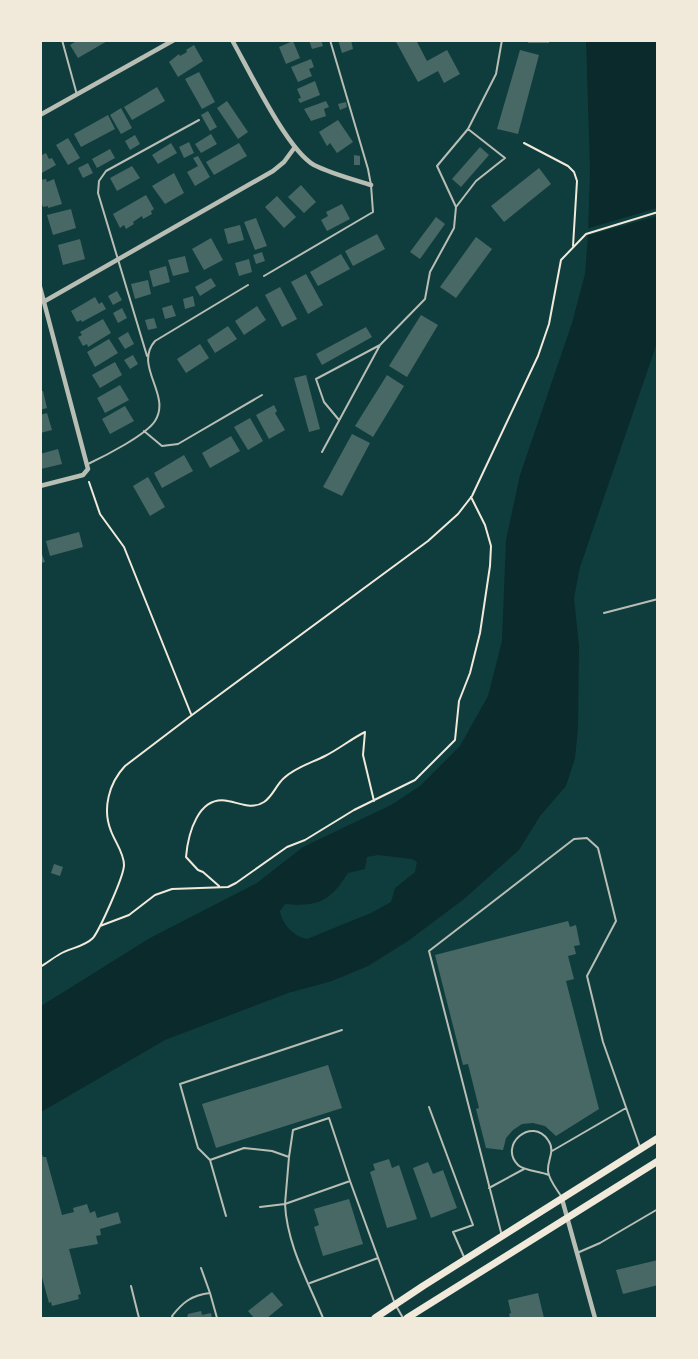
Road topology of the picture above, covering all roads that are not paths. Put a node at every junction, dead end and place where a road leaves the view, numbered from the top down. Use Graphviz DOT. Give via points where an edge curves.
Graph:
graph roads {
  1 [pos="62,40"];
  2 [pos="174,40"];
  3 [pos="232,40"];
  4 [pos="330,40"];
  5 [pos="502,40"];
  6 [pos="76,95"];
  7 [pos="40,115"];
  8 [pos="199,120"];
  9 [pos="468,129"];
  10 [pos="295,147"];
  11 [pos="371,185"];
  12 [pos="456,207"];
  13 [pos="118,261"];
  14 [pos="264,276"];
  15 [pos="248,285"];
  16 [pos="40,287"];
  17 [pos="45,301"];
  18 [pos="380,345"];
  19 [pos="147,356"];
  20 [pos="262,395"];
  21 [pos="339,420"];
  22 [pos="144,431"];
  23 [pos="322,452"];
  24 [pos="88,464"];
  25 [pos="657,474"];
  26 [pos="657,479"];
  27 [pos="40,486"];
  28 [pos="657,599"];
  29 [pos="604,613"];
  30 [pos="342,1030"];
  31 [pos="429,1107"];
  32 [pos="626,1107"];
  33 [pos="657,1138"];
  34 [pos="641,1149"];
  35 [pos="552,1151"];
  36 [pos="289,1157"];
  37 [pos="210,1160"];
  38 [pos="657,1161"];
  39 [pos="524,1169"];
  40 [pos="549,1175"];
  41 [pos="350,1181"];
  42 [pos="489,1188"];
  43 [pos="562,1198"];
  44 [pos="285,1204"];
  45 [pos="260,1207"];
  46 [pos="657,1209"];
  47 [pos="226,1216"];
  48 [pos="567,1218"];
  49 [pos="502,1236"];
  50 [pos="577,1253"];
  51 [pos="378,1258"];
  52 [pos="466,1260"];
  53 [pos="201,1268"];
  54 [pos="309,1283"];
  55 [pos="131,1286"];
  56 [pos="210,1293"];
  57 [pos="395,1304"];
  58 [pos="139,1318"];
  59 [pos="173,1318"];
  60 [pos="217,1318"];
  61 [pos="323,1318"];
  62 [pos="375,1318"];
  63 [pos="402,1318"];
  64 [pos="407,1318"];
  65 [pos="595,1318"];
  1 -- 6 [label="lane"];
  2 -- 6 [label="street"];
  3 -- 10 [label="street"];
  4 -- 11 [label="lane"];
  5 -- 9 [label="lane" via="496,74"];
  6 -- 7 [label="street"];
  8 -- 13 [label="lane" via="101,175 98,193"];
  9 -- 12 [label="lane" via="437,166"];
  9 -- 12 [label="lane" via="506,158 476,182"];
  10 -- 11 [label="street" via="314,164"];
  10 -- 13 [label="street" via="273,171"];
  11 -- 14 [label="lane" via="373,212"];
  12 -- 18 [label="lane" via="454,228 430,272 425,299"];
  13 -- 17 [label="street"];
  13 -- 19 [label="lane"];
  15 -- 19 [label="lane" via="155,341"];
  16 -- 17 [label="street"];
  17 -- 24 [label="street"];
  18 -- 21 [label="lane"];
  18 -- 21 [label="lane" via="316,379 324,402"];
  19 -- 22 [label="lane" via="159,413"];
  20 -- 22 [label="lane" via="178,444 162,446"];
  21 -- 23 [label="lane"];
  22 -- 24 [label="lane"];
  24 -- 27 [label="street" via="83,475"];
  25 -- 26 [label="lane"];
  28 -- 29 [label="lane"];
  30 -- 37 [label="lane" via="180,1084 198,1148"];
  31 -- 52 [label="lane" via="473,1225 453,1232"];
  32 -- 34 [label="lane"];
  32 -- 35 [label="lane"];
  32 -- 42 [label="lane" via="603,1042 587,976 616,921 598,848 587,838 574,839 429,951"];
  33 -- 34 [label="main road"];
  34 -- 43 [label="main road"];
  35 -- 39 [label="lane" via="548,1139 538,1132 519,1135 512,1153"];
  35 -- 40 [label="lane" via="547,1163"];
  36 -- 37 [label="lane" via="244,1148"];
  36 -- 41 [label="lane" via="293,1130 329,1119"];
  36 -- 44 [label="lane"];
  37 -- 47 [label="lane"];
  38 -- 48 [label="main road"];
  39 -- 40 [label="lane"];
  39 -- 42 [label="lane"];
  40 -- 43 [label="lane"];
  41 -- 44 [label="lane"];
  41 -- 51 [label="lane"];
  42 -- 49 [label="lane"];
  43 -- 48 [label="street"];
  43 -- 49 [label="main road"];
  44 -- 45 [label="lane"];
  44 -- 54 [label="lane" via="286,1225"];
  46 -- 50 [label="lane"];
  48 -- 50 [label="street"];
  48 -- 64 [label="main road"];
  49 -- 52 [label="main road"];
  50 -- 65 [label="street"];
  51 -- 54 [label="lane"];
  51 -- 57 [label="lane"];
  52 -- 57 [label="main road"];
  53 -- 56 [label="lane"];
  54 -- 61 [label="lane"];
  55 -- 58 [label="lane"];
  56 -- 59 [label="lane" via="184,1301"];
  56 -- 60 [label="lane"];
  57 -- 62 [label="main road"];
  57 -- 63 [label="lane"];
}
